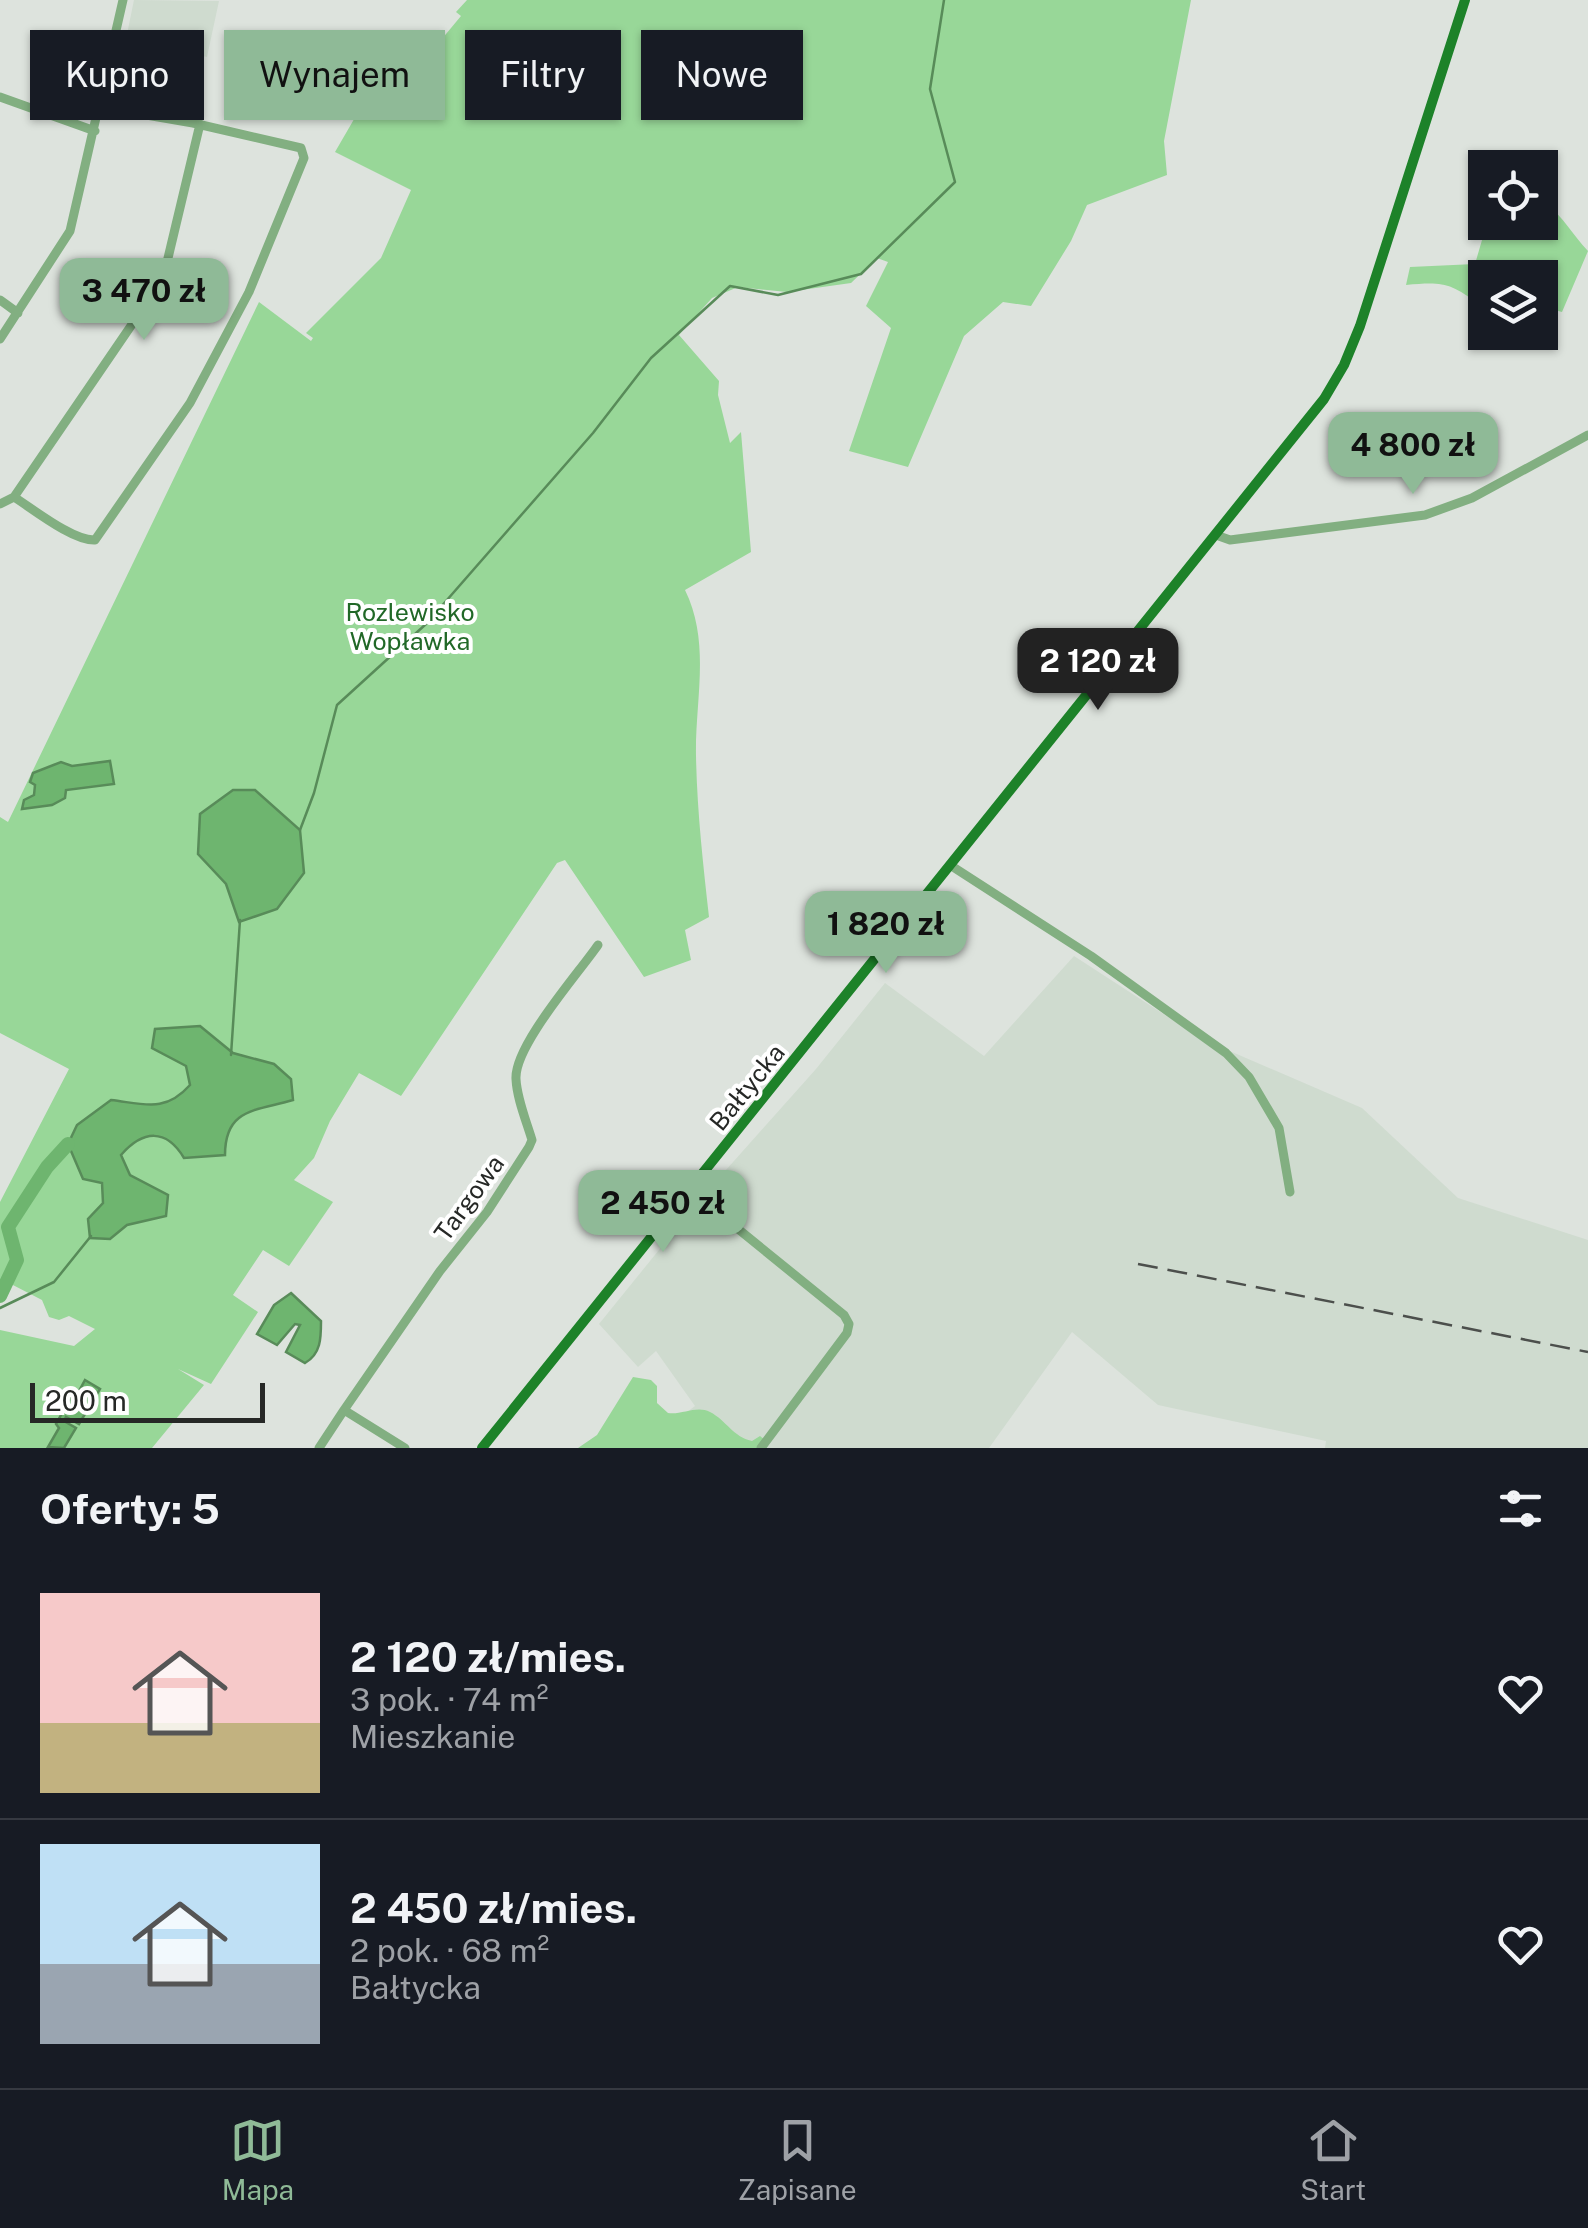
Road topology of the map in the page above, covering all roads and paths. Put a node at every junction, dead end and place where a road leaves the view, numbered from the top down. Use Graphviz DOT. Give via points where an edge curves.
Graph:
graph roads {
  1 [pos="124,0"];
  2 [pos="1465,0"];
  3 [pos="117,30"];
  4 [pos="0,97"];
  5 [pos="97,120"];
  6 [pos="176,120"];
  7 [pos="200,124"];
  8 [pos="95,131"];
  9 [pos="0,300"];
  10 [pos="18,313"];
  11 [pos="0,339"];
  12 [pos="1588,436"];
  13 [pos="14,496"];
  14 [pos="0,504"];
  15 [pos="1216,535"];
  16 [pos="950,865"];
  17 [pos="598,946"];
  18 [pos="690,1190"];
  19 [pos="1290,1192"];
  20 [pos="344,1410"];
  21 [pos="319,1448"];
  22 [pos="405,1448"];
  23 [pos="482,1448"];
  24 [pos="761,1448"];
  1 -- 3 [label="street"];
  2 -- 15 [label="main road, Bałtycka" via="1344,365 1324,400"];
  4 -- 8 [label="street"];
  5 -- 8 [label="street"];
  6 -- 7 [label="street"];
  7 -- 13 [label="street" via="163,279"];
  7 -- 13 [label="street" via="301,148 304,158 248,292 190,403 95,540"];
  8 -- 10 [label="street" via="70,231"];
  9 -- 10 [label="street"];
  10 -- 11 [label="street"];
  12 -- 15 [label="street" via="1472,498 1425,515 1230,540"];
  13 -- 14 [label="street"];
  15 -- 16 [label="main road, Bałtycka"];
  16 -- 18 [label="main road, Bałtycka"];
  16 -- 19 [label="street" via="1226,1053 1250,1077 1279,1128"];
  17 -- 20 [label="street, Targowa" via="518,1060 529,1146"];
  18 -- 23 [label="main road, Bałtycka"];
  18 -- 24 [label="street" via="849,1324"];
  20 -- 21 [label="street, Targowa"];
  20 -- 22 [label="street"];
}
